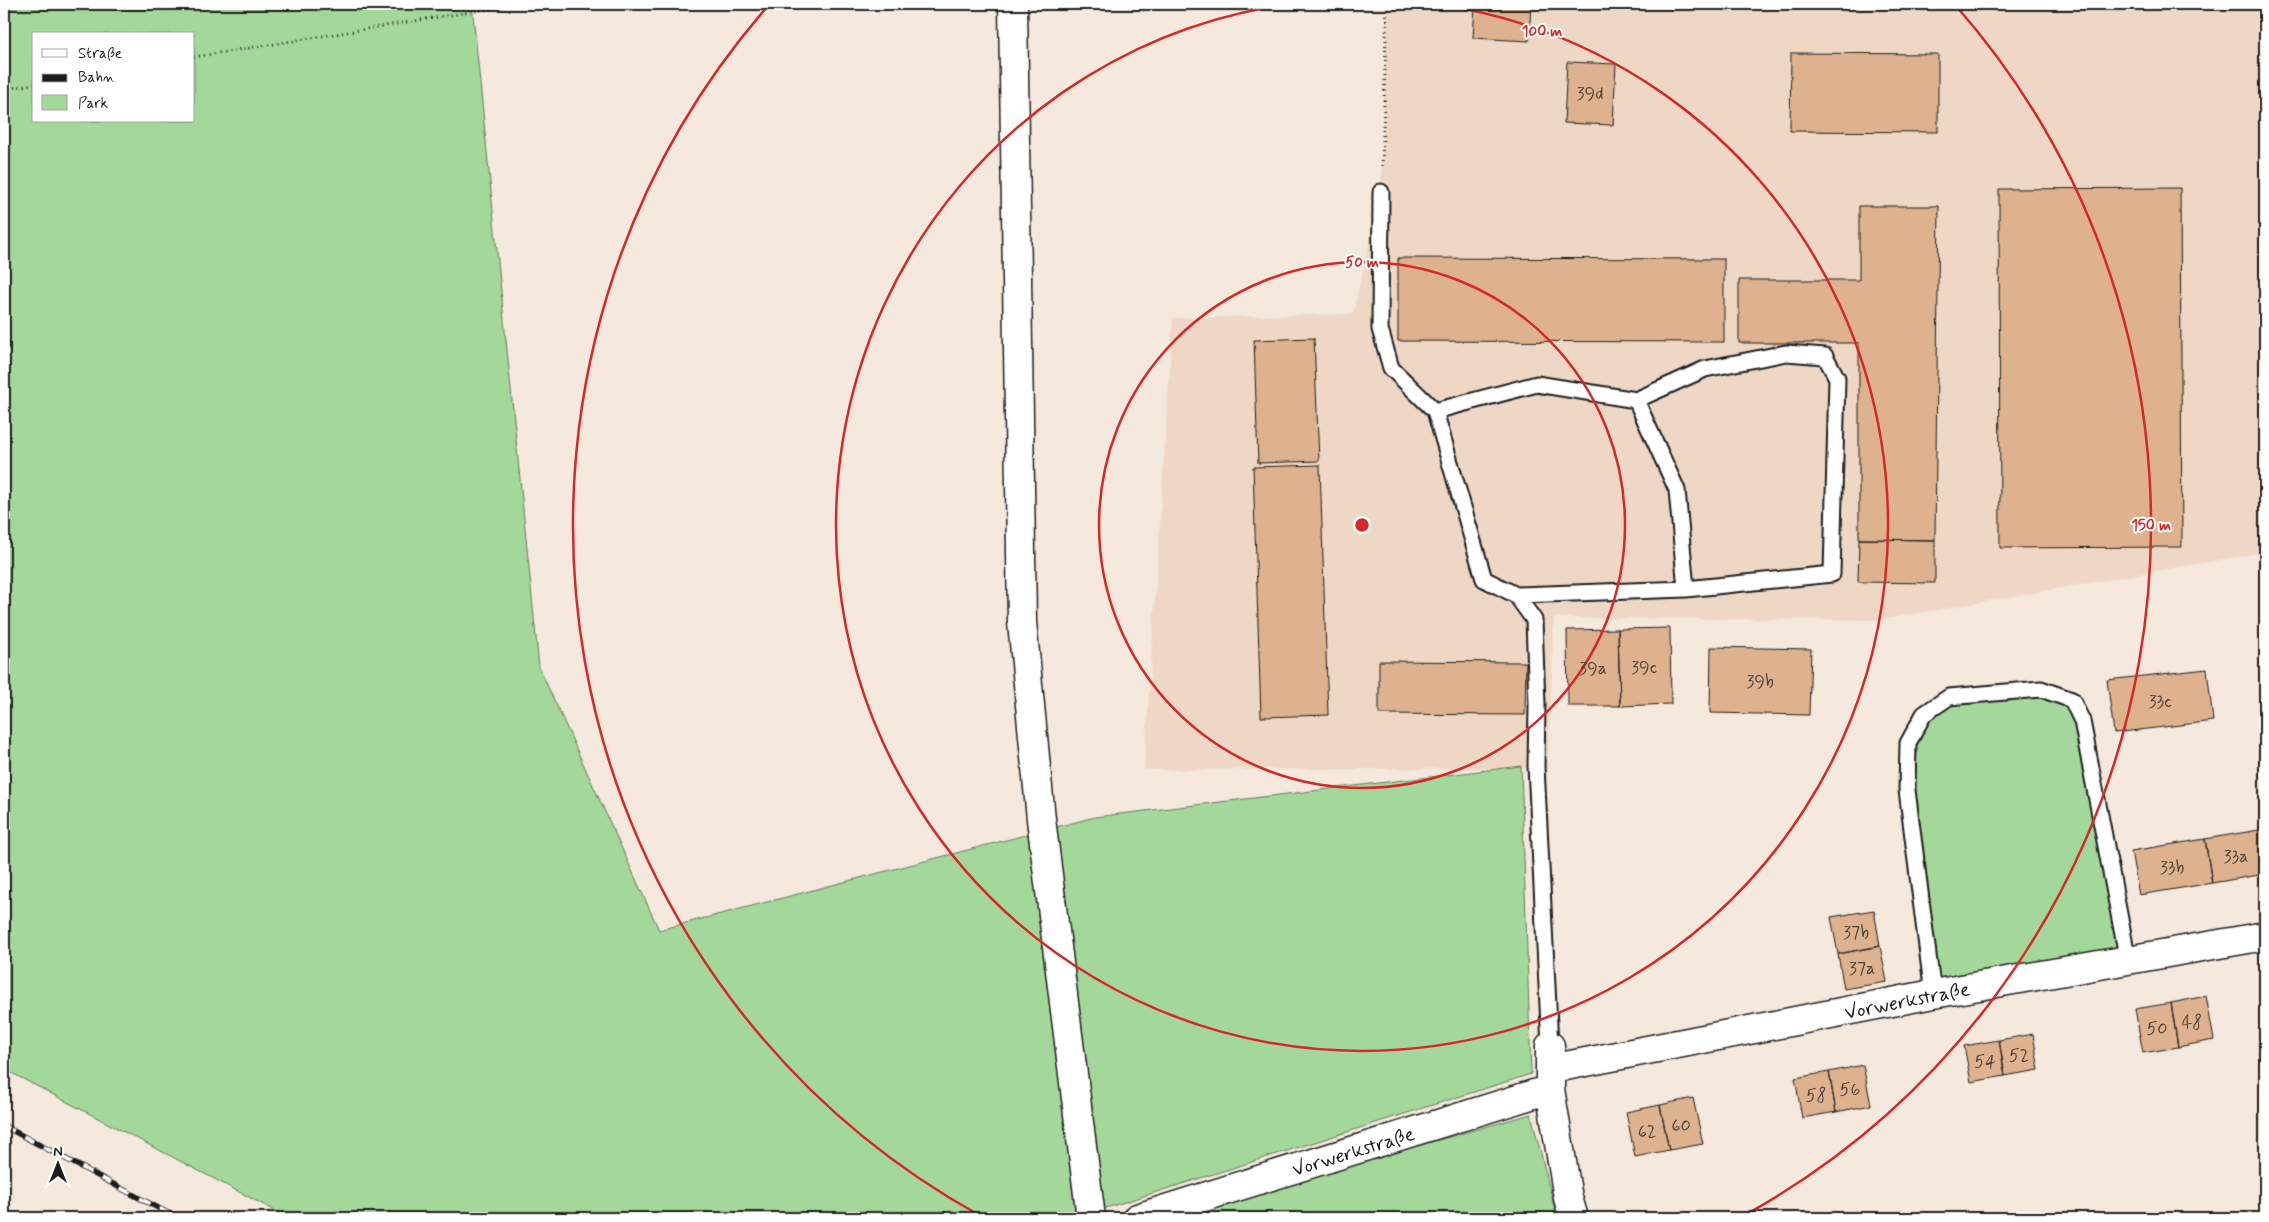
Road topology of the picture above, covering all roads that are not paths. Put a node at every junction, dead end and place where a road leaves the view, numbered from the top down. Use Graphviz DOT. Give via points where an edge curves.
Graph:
graph roads {
  1 [pos="1013,4"];
  2 [pos="1381,192"];
  3 [pos="1636,400"];
  4 [pos="1435,411"];
  5 [pos="1686,588"];
  6 [pos="1516,595"];
  7 [pos="2265,936"];
  8 [pos="2128,961"];
  9 [pos="1933,994"];
  10 [pos="1550,1068"];
  11 [pos="1091,1218"];
  12 [pos="1137,1218"];
  13 [pos="1574,1218"];
  1 -- 11 [label="street" via="1022,622 1041,819"];
  2 -- 4 [label="lane" via="1380,329 1392,368"];
  3 -- 4 [label="lane" via="1537,384"];
  3 -- 5 [label="lane" via="1677,490"];
  3 -- 5 [label="lane" via="1705,369 1786,353 1824,356 1837,378 1832,574"];
  4 -- 6 [label="lane" via="1484,579"];
  5 -- 6 [label="lane"];
  6 -- 10 [label="lane" via="1534,620 1536,766"];
  7 -- 8 [label="street, Vorwerkstraße"];
  8 -- 9 [label="street, Vorwerkstraße"];
  8 -- 9 [label="lane" via="2082,721 2072,700 2041,689 1949,697 1924,714 1908,743 1907,790"];
  9 -- 10 [label="street, Vorwerkstraße"];
  10 -- 12 [label="street, Vorwerkstraße"];
  10 -- 13 [label="street" via="1568,1198"];
}
